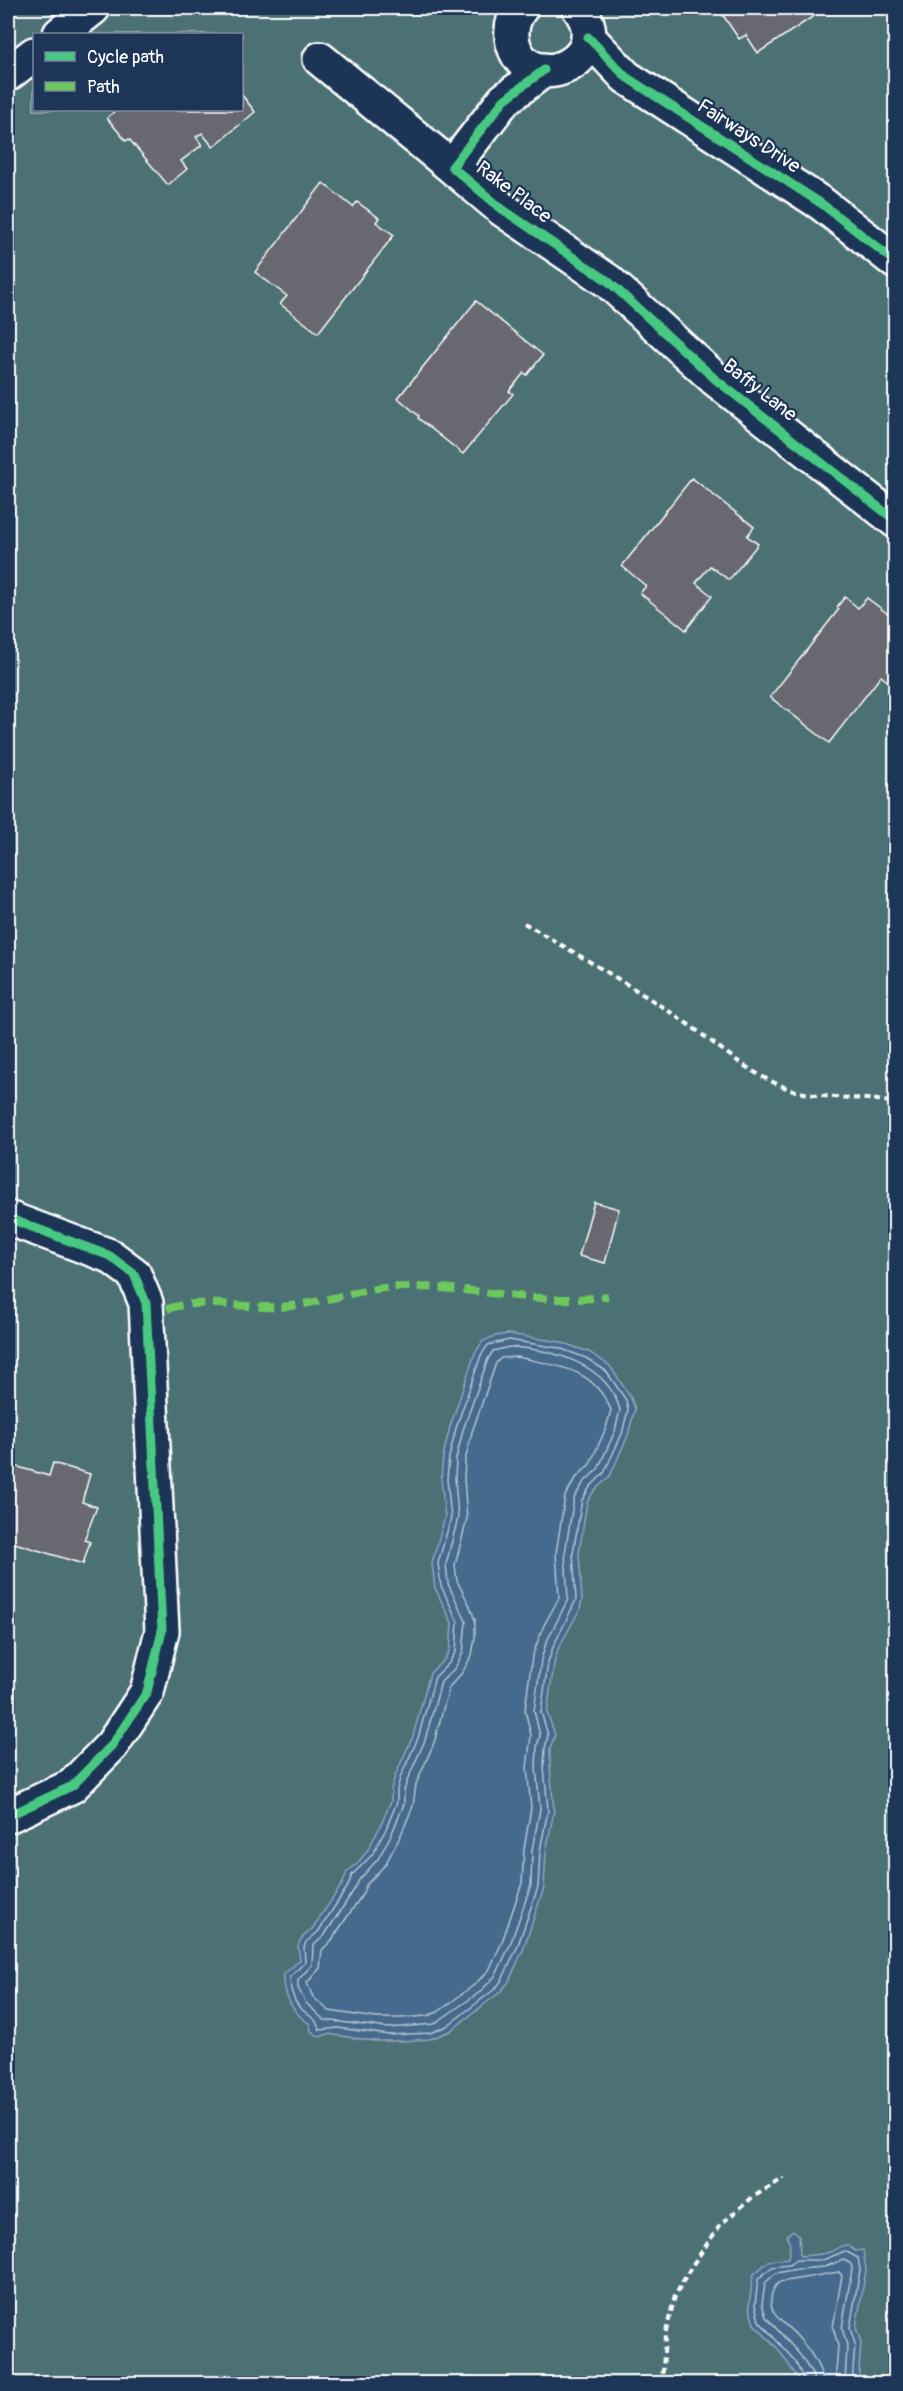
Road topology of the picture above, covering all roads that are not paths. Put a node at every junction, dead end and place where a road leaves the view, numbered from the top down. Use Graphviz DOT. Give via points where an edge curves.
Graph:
graph roads {
  1 [pos="93,8"];
  2 [pos="516,9"];
  3 [pos="584,22"];
  4 [pos="61,33"];
  5 [pos="515,49"];
  6 [pos="33,55"];
  7 [pos="320,59"];
  8 [pos="557,68"];
  9 [pos="8,74"];
  10 [pos="626,77"];
  11 [pos="504,100"];
  12 [pos="452,167"];
  13 [pos="896,262"];
  14 [pos="608,280"];
  15 [pos="896,521"];
  16 [pos="8,1218"];
  17 [pos="8,1816"];
  1 -- 4 [label="street"];
  2 -- 5 [label="street, Rake Place" via="512,25"];
  3 -- 8 [label="street, Rake Place" via="585,48 579,58"];
  3 -- 10 [label="street, Fairways Drive"];
  5 -- 8 [label="street" via="527,63"];
  5 -- 11 [label="street, Rake Place"];
  6 -- 9 [label="street"];
  7 -- 12 [label="street, Rake Place"];
  8 -- 10 [label="street, Fairways Drive" via="600,70"];
  8 -- 11 [label="street, Rake Place"];
  10 -- 13 [label="street, Fairways Drive" via="822,204"];
  11 -- 12 [label="street, Rake Place"];
  12 -- 14 [label="street, Rake Place" via="502,209"];
  14 -- 15 [label="street, Baffy Lane" via="715,379"];
  16 -- 17 [label="street" via="110,1256 134,1274 146,1302 162,1631 147,1692 112,1745 72,1786"];
}
